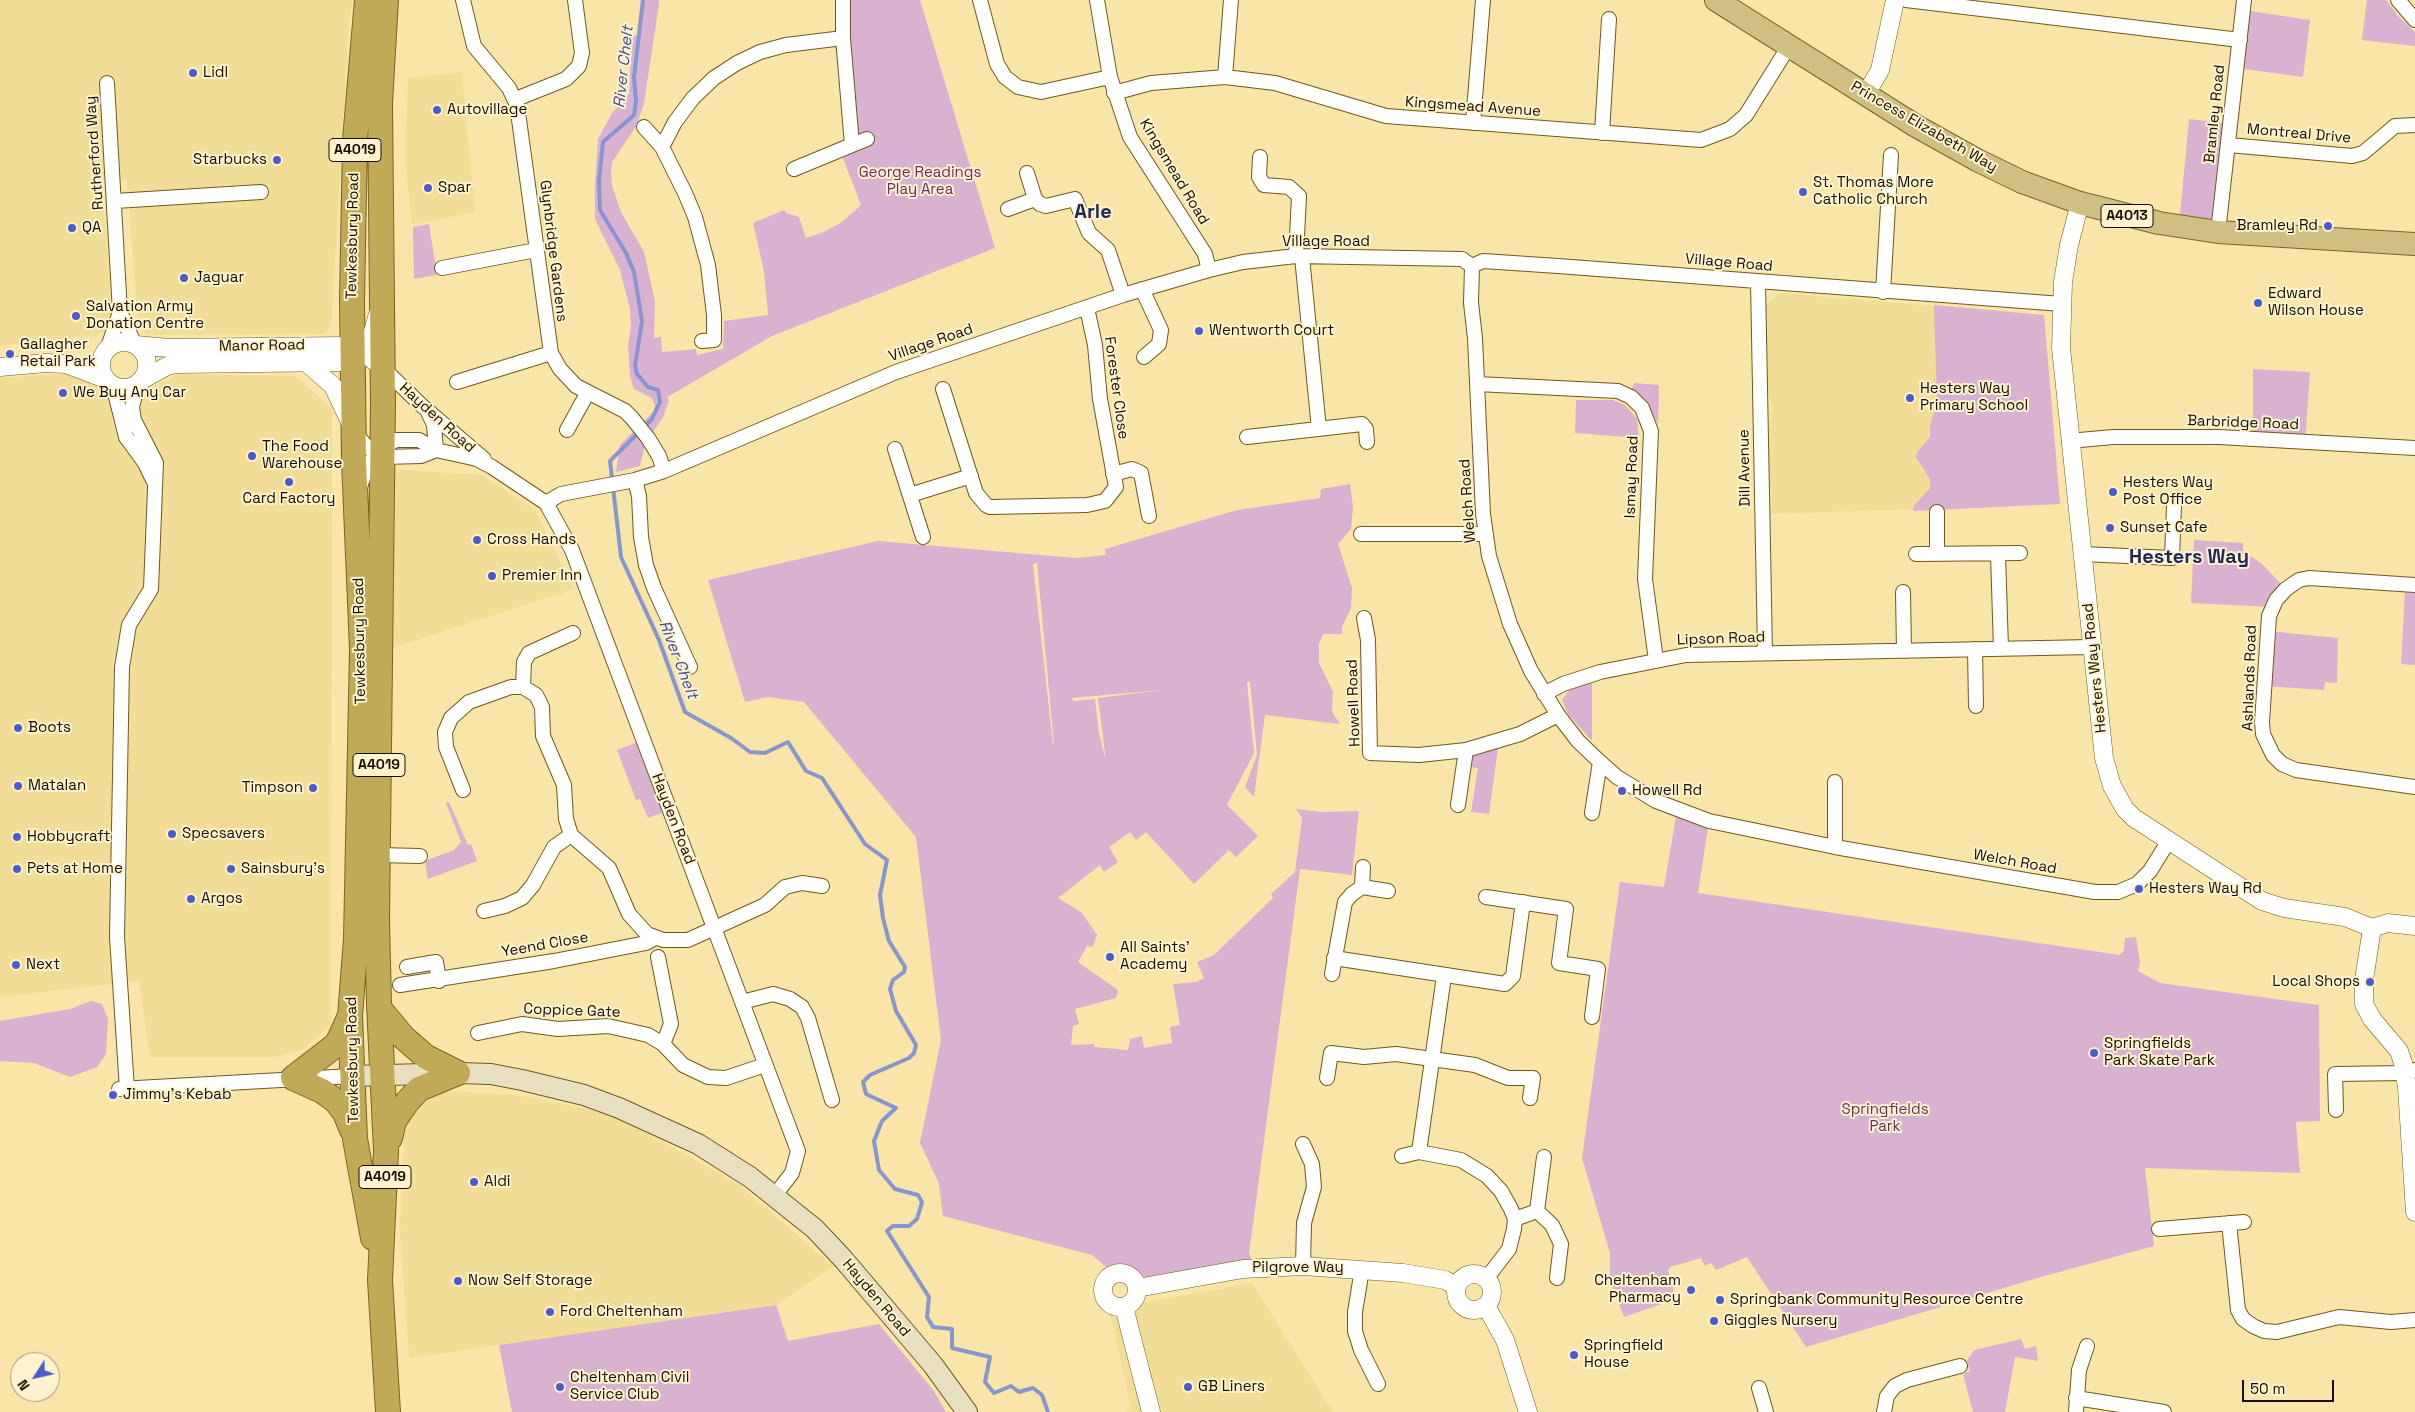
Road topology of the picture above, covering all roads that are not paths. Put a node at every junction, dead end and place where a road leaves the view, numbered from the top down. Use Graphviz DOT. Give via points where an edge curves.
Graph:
graph roads {
  1 [pos="367,0"];
  2 [pos="386,0"];
  3 [pos="463,0"];
  4 [pos="575,0"];
  5 [pos="843,0"];
  6 [pos="980,0"];
  7 [pos="1097,0"];
  8 [pos="1232,0"];
  9 [pos="1482,0"];
  10 [pos="1716,0"];
  11 [pos="1895,0"];
  12 [pos="1906,0"];
  13 [pos="2244,0"];
  14 [pos="2398,0"];
  15 [pos="1609,19"];
  16 [pos="2415,20"];
  17 [pos="843,38"];
  18 [pos="2240,40"];
  19 [pos="1789,46"];
  20 [pos="1110,77"];
  21 [pos="1225,78"];
  22 [pos="106,83"];
  23 [pos="1114,93"];
  24 [pos="1866,94"];
  25 [pos="516,99"];
  26 [pos="1473,123"];
  27 [pos="2415,125"];
  28 [pos="644,127"];
  29 [pos="1602,133"];
  30 [pos="867,139"];
  31 [pos="852,145"];
  32 [pos="2229,145"];
  33 [pos="662,147"];
  34 [pos="1891,155"];
  35 [pos="1260,157"];
  36 [pos="794,169"];
  37 [pos="1027,173"];
  38 [pos="261,192"];
  39 [pos="1035,199"];
  40 [pos="115,201"];
  41 [pos="2080,203"];
  42 [pos="1008,209"];
  43 [pos="2218,232"];
  44 [pos="2415,244"];
  45 [pos="536,250"];
  46 [pos="1299,257"];
  47 [pos="1472,266"];
  48 [pos="442,268"];
  49 [pos="1209,270"];
  50 [pos="1758,282"];
  51 [pos="1142,290"];
  52 [pos="1883,292"];
  53 [pos="1123,295"];
  54 [pos="382,299"];
  55 [pos="2062,304"];
  56 [pos="1087,308"];
  57 [pos="120,312"];
  58 [pos="702,341"];
  59 [pos="136,345"];
  60 [pos="107,349"];
  61 [pos="355,351"];
  62 [pos="551,353"];
  63 [pos="1144,357"];
  64 [pos="307,362"];
  65 [pos="66,364"];
  66 [pos="0,367"];
  67 [pos="382,367"];
  68 [pos="109,382"];
  69 [pos="139,382"];
  70 [pos="456,382"];
  71 [pos="1477,384"];
  72 [pos="943,389"];
  73 [pos="587,394"];
  74 [pos="427,410"];
  75 [pos="1319,429"];
  76 [pos="354,430"];
  77 [pos="567,430"];
  78 [pos="1247,437"];
  79 [pos="2069,441"];
  80 [pos="1367,442"];
  81 [pos="2415,448"];
  82 [pos="895,449"];
  83 [pos="436,450"];
  84 [pos="381,453"];
  85 [pos="492,467"];
  86 [pos="664,471"];
  87 [pos="1113,474"];
  88 [pos="971,476"];
  89 [pos="153,480"];
  90 [pos="630,481"];
  91 [pos="910,495"];
  92 [pos="546,503"];
  93 [pos="2174,506"];
  94 [pos="356,508"];
  95 [pos="1937,512"];
  96 [pos="1149,516"];
  97 [pos="1361,534"];
  98 [pos="1484,534"];
  99 [pos="923,536"];
  100 [pos="2020,553"];
  101 [pos="1916,554"];
  102 [pos="1938,554"];
  103 [pos="1998,554"];
  104 [pos="2082,554"];
  105 [pos="2415,584"];
  106 [pos="1903,592"];
  107 [pos="1364,618"];
  108 [pos="573,633"];
  109 [pos="2092,647"];
  110 [pos="1975,649"];
  111 [pos="2001,649"];
  112 [pos="1904,651"];
  113 [pos="1765,653"];
  114 [pos="1656,660"];
  115 [pos="690,667"];
  116 [pos="523,687"];
  117 [pos="1544,694"];
  118 [pos="1976,706"];
  119 [pos="1558,715"];
  120 [pos="1466,750"];
  121 [pos="1600,762"];
  122 [pos="1835,782"];
  123 [pos="2415,787"];
  124 [pos="463,790"];
  125 [pos="1458,805"];
  126 [pos="1592,813"];
  127 [pos="571,836"];
  128 [pos="2168,842"];
  129 [pos="1835,847"];
  130 [pos="378,855"];
  131 [pos="420,856"];
  132 [pos="1363,866"];
  133 [pos="822,886"];
  134 [pos="1362,887"];
  135 [pos="1388,891"];
  136 [pos="1486,897"];
  137 [pos="1523,902"];
  138 [pos="484,911"];
  139 [pos="377,920"];
  140 [pos="2415,926"];
  141 [pos="714,928"];
  142 [pos="2372,928"];
  143 [pos="655,938"];
  144 [pos="658,957"];
  145 [pos="1334,958"];
  146 [pos="407,967"];
  147 [pos="1332,974"];
  148 [pos="1444,976"];
  149 [pos="439,981"];
  150 [pos="400,986"];
  151 [pos="742,1002"];
  152 [pos="379,1008"];
  153 [pos="350,1016"];
  154 [pos="1592,1017"];
  155 [pos="478,1033"];
  156 [pos="663,1044"];
  157 [pos="1432,1060"];
  158 [pos="765,1065"];
  159 [pos="2410,1071"];
  160 [pos="458,1073"];
  161 [pos="384,1074"];
  162 [pos="353,1076"];
  163 [pos="293,1078"];
  164 [pos="1327,1078"];
  165 [pos="1530,1098"];
  166 [pos="832,1100"];
  167 [pos="2336,1110"];
  168 [pos="355,1139"];
  169 [pos="1303,1144"];
  170 [pos="386,1151"];
  171 [pos="1419,1152"];
  172 [pos="1402,1156"];
  173 [pos="1544,1157"];
  174 [pos="775,1195"];
  175 [pos="1537,1211"];
  176 [pos="368,1212"];
  177 [pos="2415,1212"];
  178 [pos="1515,1219"];
  179 [pos="2244,1222"];
  180 [pos="2229,1223"];
  181 [pos="2159,1229"];
  182 [pos="1303,1266"];
  183 [pos="1362,1269"];
  184 [pos="1558,1278"];
  185 [pos="1486,1279"];
  186 [pos="380,1280"];
  187 [pos="1457,1287"];
  188 [pos="1137,1288"];
  189 [pos="1486,1306"];
  190 [pos="1124,1307"];
  191 [pos="2415,1320"];
  192 [pos="2087,1346"];
  193 [pos="1960,1366"];
  194 [pos="1378,1384"];
  195 [pos="1759,1388"];
  196 [pos="2076,1398"];
  197 [pos="388,1412"];
  198 [pos="967,1412"];
  199 [pos="1151,1412"];
  200 [pos="1528,1412"];
  201 [pos="1766,1412"];
  202 [pos="1884,1412"];
  203 [pos="2076,1412"];
  204 [pos="2164,1412"];
  1 -- 61 [label="highway, Tewkesbury Road / A4019" via="355,140"];
  2 -- 54 [label="highway, Tewkesbury Road / A4019" via="380,110"];
  3 -- 25 [label="street, Glynbridge Gardens" via="474,46"];
  4 -- 25 [label="street" via="582,53 579,66 566,79"];
  5 -- 17 [label="street"];
  6 -- 20 [label="street" via="996,64 1018,87 1041,92"];
  7 -- 20 [label="street, Kingsmead Road"];
  8 -- 21 [label="street"];
  9 -- 26 [label="street"];
  10 -- 19 [label="main road, Princess Elizabeth Way / A4013"];
  11 -- 24 [label="street" via="1880,70"];
  12 -- 18 [label="street"];
  13 -- 18 [label="street, Bramley Road"];
  14 -- 16 [label="street"];
  15 -- 29 [label="street"];
  17 -- 31 [label="street"];
  17 -- 33 [label="street" via="786,45 737,63 714,78 693,98"];
  18 -- 32 [label="street, Bramley Road"];
  19 -- 24 [label="main road, Princess Elizabeth Way / A4013"];
  19 -- 29 [label="street, Kingsmead Avenue" via="1746,116 1721,134 1690,140"];
  20 -- 23 [label="street, Kingsmead Road"];
  21 -- 23 [label="street, Kingsmead Avenue" via="1151,83"];
  21 -- 26 [label="street, Kingsmead Avenue" via="1274,83 1386,116"];
  22 -- 40 [label="street, Rutherford Way"];
  23 -- 49 [label="street, Kingsmead Road" via="1130,137 1205,254"];
  24 -- 41 [label="main road, Princess Elizabeth Way / A4013" via="1977,160 2022,182"];
  25 -- 45 [label="street, Glynbridge Gardens"];
  26 -- 29 [label="street, Kingsmead Avenue"];
  27 -- 32 [label="street, Montreal Drive" via="2395,126 2363,153 2352,156"];
  28 -- 33 [label="street"];
  30 -- 31 [label="street"];
  31 -- 36 [label="street"];
  32 -- 43 [label="street, Bramley Road"];
  33 -- 58 [label="street" via="695,217 708,265 714,340"];
  34 -- 52 [label="street"];
  35 -- 46 [label="street" via="1259,178 1264,185 1289,187 1299,196"];
  37 -- 39 [label="street"];
  38 -- 40 [label="street"];
  39 -- 42 [label="street"];
  39 -- 53 [label="street" via="1046,206 1072,198 1076,201 1089,233 1108,250"];
  40 -- 57 [label="street, Rutherford Way"];
  41 -- 43 [label="main road, Princess Elizabeth Way / A4013" via="2158,223"];
  41 -- 55 [label="street, Hesters Way Road" via="2069,245"];
  43 -- 44 [label="main road, Princess Elizabeth Way / A4013"];
  45 -- 48 [label="street"];
  45 -- 62 [label="street, Glynbridge Gardens"];
  46 -- 47 [label="street, Village Road" via="1462,259"];
  46 -- 49 [label="street, Village Road" via="1243,262"];
  46 -- 75 [label="street"];
  47 -- 50 [label="street, Village Road" via="1483,261"];
  47 -- 71 [label="street, Welch Road" via="1471,303"];
  49 -- 51 [label="street, Village Road"];
  50 -- 52 [label="street, Village Road"];
  50 -- 113 [label="street, Dill Avenue"];
  51 -- 53 [label="street, Village Road"];
  51 -- 63 [label="street" via="1161,330 1159,344"];
  52 -- 55 [label="street, Village Road"];
  53 -- 56 [label="street, Village Road"];
  54 -- 61 [label="street" via="373,332"];
  54 -- 67 [label="highway, Tewkesbury Road / A4019"];
  55 -- 79 [label="street, Hesters Way Road" via="2060,348"];
  56 -- 86 [label="street, Village Road" via="896,372"];
  56 -- 87 [label="street, Forester Close"];
  57 -- 59 [label="street, Rutherford Way"];
  57 -- 60 [label="street, Rutherford Way"];
  59 -- 60 [label="street" via="121,342"];
  59 -- 61 [label="street, Manor Road" via="169,348 328,345"];
  59 -- 69 [label="street" via="147,362"];
  60 -- 65 [label="street"];
  60 -- 68 [label="street" via="100,365"];
  61 -- 64 [label="street, Manor Road" via="341,362"];
  61 -- 67 [label="street"];
  61 -- 76 [label="highway, Tewkesbury Road / A4019"];
  62 -- 70 [label="street"];
  62 -- 73 [label="street, Glynbridge Gardens" via="566,377"];
  64 -- 69 [label="street, Manor Road" via="176,364"];
  64 -- 76 [label="street" via="332,386"];
  65 -- 66 [label="street"];
  65 -- 68 [label="street"];
  67 -- 74 [label="street, Hayden Road"];
  67 -- 84 [label="highway, Tewkesbury Road / A4019"];
  68 -- 69 [label="street" via="126,388"];
  68 -- 89 [label="street" via="126,437"];
  69 -- 89 [label="street" via="132,414 156,463"];
  71 -- 98 [label="street, Welch Road"];
  71 -- 114 [label="street, Ismay Road" via="1618,391 1631,397 1642,408 1651,431 1645,579"];
  72 -- 88 [label="street, Forester Close"];
  73 -- 77 [label="street"];
  73 -- 86 [label="street, Glynbridge Gardens" via="625,411 648,438"];
  74 -- 83 [label="street" via="434,425"];
  74 -- 85 [label="street, Hayden Road"];
  75 -- 78 [label="street"];
  75 -- 80 [label="street" via="1362,424"];
  76 -- 84 [label="street" via="366,446"];
  76 -- 94 [label="highway, Tewkesbury Road / A4019"];
  79 -- 81 [label="street, Barbridge Road" via="2113,437 2219,437"];
  79 -- 104 [label="street, Hesters Way Road"];
  82 -- 91 [label="street"];
  83 -- 84 [label="street, Hayden Road" via="421,456"];
  83 -- 85 [label="street, Hayden Road"];
  84 -- 94 [label="street" via="363,475"];
  84 -- 130 [label="highway, Tewkesbury Road / A4019"];
  85 -- 92 [label="street, Hayden Road"];
  86 -- 90 [label="street, Village Road"];
  87 -- 88 [label="street, Forester Close" via="1116,487 1110,498 1099,503 990,507 978,498"];
  87 -- 96 [label="street" via="1132,469 1141,473"];
  88 -- 91 [label="street"];
  89 -- 163 [label="street" via="151,589 129,624 122,667 117,937 123,1089"];
  90 -- 92 [label="street, Village Road" via="561,494"];
  90 -- 115 [label="street" via="639,496 646,565"];
  91 -- 99 [label="street"];
  92 -- 141 [label="street, Hayden Road" via="572,550"];
  93 -- 104 [label="street" via="2172,558"];
  94 -- 153 [label="highway, Tewkesbury Road / A4019" via="362,669 356,939"];
  95 -- 102 [label="street"];
  97 -- 98 [label="street"];
  98 -- 117 [label="street, Welch Road" via="1510,624"];
  100 -- 103 [label="street"];
  101 -- 102 [label="street"];
  102 -- 103 [label="street"];
  103 -- 111 [label="street"];
  104 -- 109 [label="street, Hesters Way Road"];
  105 -- 123 [label="street, Ashlands Road" via="2309,578 2299,580 2286,589 2276,600 2269,616 2262,722 2270,750 2282,764 2296,770"];
  106 -- 112 [label="street"];
  107 -- 120 [label="street, Howell Road" via="1368,640 1370,753 1419,755"];
  108 -- 116 [label="street" via="529,653 524,662"];
  109 -- 111 [label="street, Lipson Road"];
  109 -- 128 [label="street, Hesters Way Road" via="2104,758 2112,786 2134,818"];
  110 -- 111 [label="street, Lipson Road"];
  110 -- 112 [label="street, Lipson Road"];
  110 -- 118 [label="street"];
  112 -- 113 [label="street, Lipson Road"];
  113 -- 114 [label="street, Lipson Road" via="1686,655"];
  114 -- 117 [label="street, Lipson Road" via="1600,672"];
  116 -- 124 [label="street" via="511,687 468,702 451,718 446,732 446,747"];
  116 -- 127 [label="street" via="536,695 542,706 543,736 564,785 566,819"];
  117 -- 119 [label="street, Welch Road"];
  119 -- 120 [label="street, Howell Road" via="1520,734"];
  119 -- 121 [label="street, Welch Road"];
  120 -- 125 [label="street"];
  121 -- 126 [label="street"];
  121 -- 129 [label="street, Welch Road" via="1636,790 1684,813 1708,821"];
  122 -- 129 [label="street"];
  127 -- 138 [label="street" via="554,847 522,898"];
  127 -- 143 [label="street" via="603,861 614,877 634,922"];
  128 -- 129 [label="street, Welch Road" via="2150,871 2137,884 2118,892 2103,893"];
  128 -- 142 [label="street, Hesters Way Road" via="2262,901 2284,908 2345,917"];
  130 -- 131 [label="street"];
  130 -- 139 [label="highway, Tewkesbury Road / A4019"];
  132 -- 134 [label="street"];
  133 -- 141 [label="street" via="802,882 785,887 765,905"];
  134 -- 135 [label="street"];
  134 -- 145 [label="street" via="1342,907"];
  136 -- 137 [label="street"];
  137 -- 148 [label="street" via="1510,981 1502,984"];
  137 -- 154 [label="street" via="1566,909 1559,963 1598,969"];
  139 -- 152 [label="highway, Tewkesbury Road / A4019"];
  139 -- 162 [label="highway" via="367,947 366,1061"];
  140 -- 142 [label="street" via="2388,923"];
  141 -- 143 [label="street" via="688,940 671,942"];
  141 -- 151 [label="street, Hayden Road"];
  142 -- 159 [label="street" via="2364,980 2364,1004"];
  143 -- 149 [label="street, Yeend Close" via="646,943"];
  144 -- 156 [label="street" via="671,1024"];
  145 -- 147 [label="street"];
  145 -- 148 [label="street"];
  146 -- 149 [label="street" via="436,962"];
  148 -- 157 [label="street"];
  149 -- 150 [label="street, Yeend Close"];
  151 -- 158 [label="street, Hayden Road"];
  151 -- 166 [label="street" via="773,994 790,998 802,1008 808,1018"];
  152 -- 160 [label="highway" via="403,1037 426,1057"];
  152 -- 161 [label="highway, Tewkesbury Road / A4019"];
  153 -- 162 [label="highway, Tewkesbury Road / A4019"];
  153 -- 163 [label="highway" via="337,1044"];
  155 -- 156 [label="street, Coppice Gate" via="522,1024 558,1029 608,1026 640,1032"];
  156 -- 158 [label="street, Coppice Gate" via="683,1065 708,1076 726,1078"];
  157 -- 164 [label="street" via="1396,1054 1364,1057 1326,1049"];
  157 -- 165 [label="street" via="1476,1065 1508,1078 1533,1078"];
  157 -- 171 [label="street"];
  158 -- 174 [label="street, Hayden Road" via="798,1151 792,1173"];
  159 -- 167 [label="street" via="2335,1074"];
  159 -- 177 [label="street"];
  160 -- 161 [label="main road, Hayden Road"];
  160 -- 170 [label="highway" via="419,1090 407,1102 394,1121"];
  160 -- 174 [label="main road, Hayden Road" via="491,1074 522,1080 619,1108 698,1144"];
  161 -- 162 [label="main road, Hayden Road"];
  161 -- 170 [label="highway, Tewkesbury Road / A4019"];
  161 -- 176 [label="highway" via="368,1092 374,1198"];
  162 -- 163 [label="street"];
  162 -- 168 [label="highway, Tewkesbury Road / A4019"];
  163 -- 168 [label="highway" via="336,1101 345,1113"];
  168 -- 176 [label="highway, Tewkesbury Road / A4019"];
  169 -- 182 [label="street" via="1314,1175 1312,1198 1304,1223"];
  170 -- 186 [label="highway, Tewkesbury Road / A4019"];
  171 -- 172 [label="street"];
  171 -- 178 [label="street" via="1461,1160 1479,1170 1501,1191"];
  173 -- 175 [label="street"];
  174 -- 198 [label="main road, Hayden Road" via="815,1229 844,1260 933,1365"];
  175 -- 178 [label="street"];
  175 -- 184 [label="street" via="1547,1218 1560,1239"];
  176 -- 186 [label="highway, Tewkesbury Road / A4019"];
  178 -- 185 [label="street" via="1509,1249"];
  179 -- 180 [label="street"];
  180 -- 181 [label="street"];
  180 -- 191 [label="street" via="2238,1310 2243,1319 2264,1332 2277,1332 2339,1317 2391,1322"];
  182 -- 183 [label="street, Pilgrove Way"];
  182 -- 188 [label="street, Pilgrove Way" via="1243,1269"];
  183 -- 187 [label="street, Pilgrove Way" via="1445,1280"];
  183 -- 194 [label="street" via="1355,1312 1356,1331 1361,1350"];
  185 -- 187 [label="street" via="1469,1275"];
  185 -- 189 [label="street" via="1492,1292"];
  186 -- 197 [label="highway, Tewkesbury Road / A4019"];
  187 -- 189 [label="street" via="1458,1300 1467,1309"];
  188 -- 190 [label="street" via="1136,1296"];
  188 -- 190 [label="street" via="1130,1276 1123,1273 1114,1274 1106,1280 1103,1287 1106,1299 1111,1304"];
  189 -- 200 [label="street" via="1505,1340"];
  190 -- 199 [label="street"];
  192 -- 196 [label="street" via="2079,1370"];
  193 -- 202 [label="street" via="1895,1386 1887,1396"];
  195 -- 201 [label="street"];
  196 -- 203 [label="street"];
  196 -- 204 [label="street"];
}
